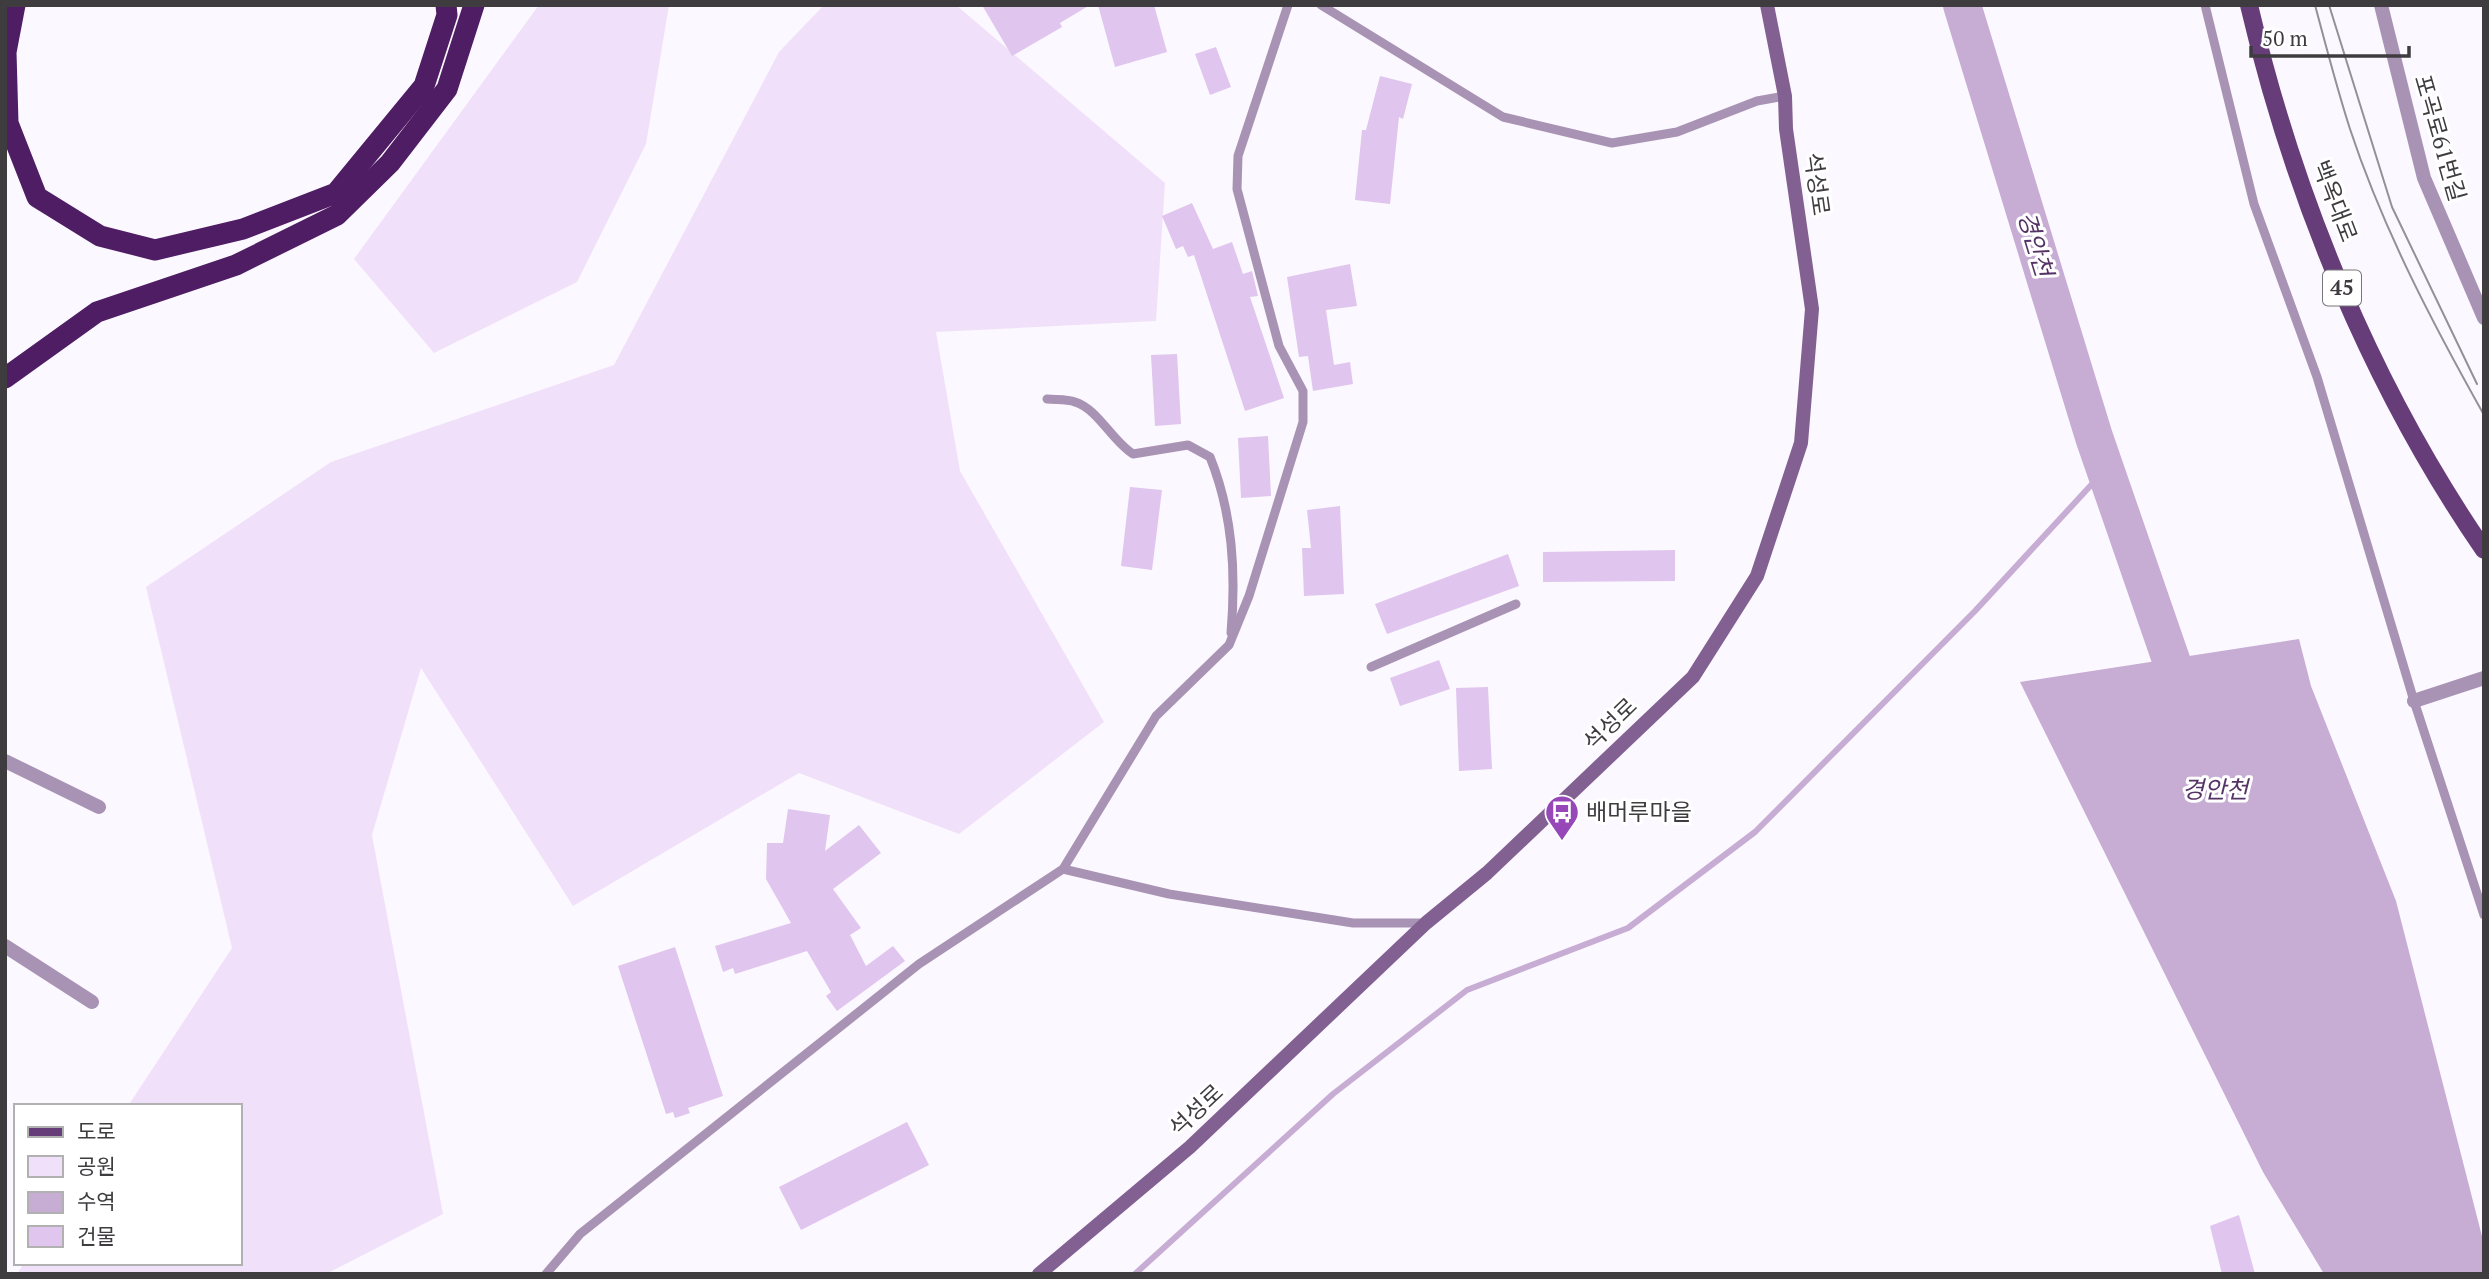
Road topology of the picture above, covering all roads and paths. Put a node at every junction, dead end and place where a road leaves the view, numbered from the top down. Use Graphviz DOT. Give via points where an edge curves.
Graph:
graph roads {
  1 [pos="15,5"];
  2 [pos="446,5"];
  3 [pos="474,5"];
  4 [pos="1288,5"];
  5 [pos="1321,5"];
  6 [pos="1767,5"];
  7 [pos="2205,5"];
  8 [pos="2249,5"];
  9 [pos="2381,5"];
  10 [pos="1784,96"];
  11 [pos="2482,310"];
  12 [pos="5,378"];
  13 [pos="1047,399"];
  14 [pos="2484,550"];
  15 [pos="1516,604"];
  16 [pos="1230,645"];
  17 [pos="1371,667"];
  18 [pos="2484,678"];
  19 [pos="2414,701"];
  20 [pos="5,761"];
  21 [pos="99,807"];
  22 [pos="1063,870"];
  23 [pos="2484,915"];
  24 [pos="1426,923"];
  25 [pos="5,946"];
  26 [pos="92,1002"];
  27 [pos="546,1274"];
  28 [pos="1039,1274"];
  1 -- 2 [label="highway" via="6,52 8,122 37,197 100,236 155,250 243,229 336,193 424,86 447,15"];
  3 -- 12 [label="highway" via="447,89 390,163 337,215 236,265 97,312"];
  4 -- 16 [label="lane" via="1238,156 1237,189 1279,346 1303,391 1303,422"];
  5 -- 10 [label="lane" via="1503,117 1612,143 1677,132 1757,101"];
  6 -- 10 [label="street, 석성로"];
  7 -- 19 [label="lane" via="2254,204 2317,377"];
  8 -- 14 [label="main road, 백옥대로 / 45" via="2268,87 2300,180 2372,358"];
  9 -- 11 [label="street, 포곡로61번길" via="2424,177"];
  10 -- 24 [label="street, 석성로" via="1812,309 1801,443 1757,576 1693,677 1487,873"];
  13 -- 16 [label="lane" via="1085,406 1121,447 1133,454 1188,445 1210,457 1221,482 1231,536 1235,586"];
  15 -- 17 [label="lane"];
  16 -- 22 [label="lane" via="1156,716"];
  18 -- 19 [label="street"];
  19 -- 23 [label="lane"];
  20 -- 21 [label="street"];
  22 -- 24 [label="lane" via="1169,894 1353,923"];
  22 -- 27 [label="lane" via="919,964 580,1234"];
  24 -- 28 [label="street, 석성로" via="1190,1147"];
  25 -- 26 [label="street"];
}
